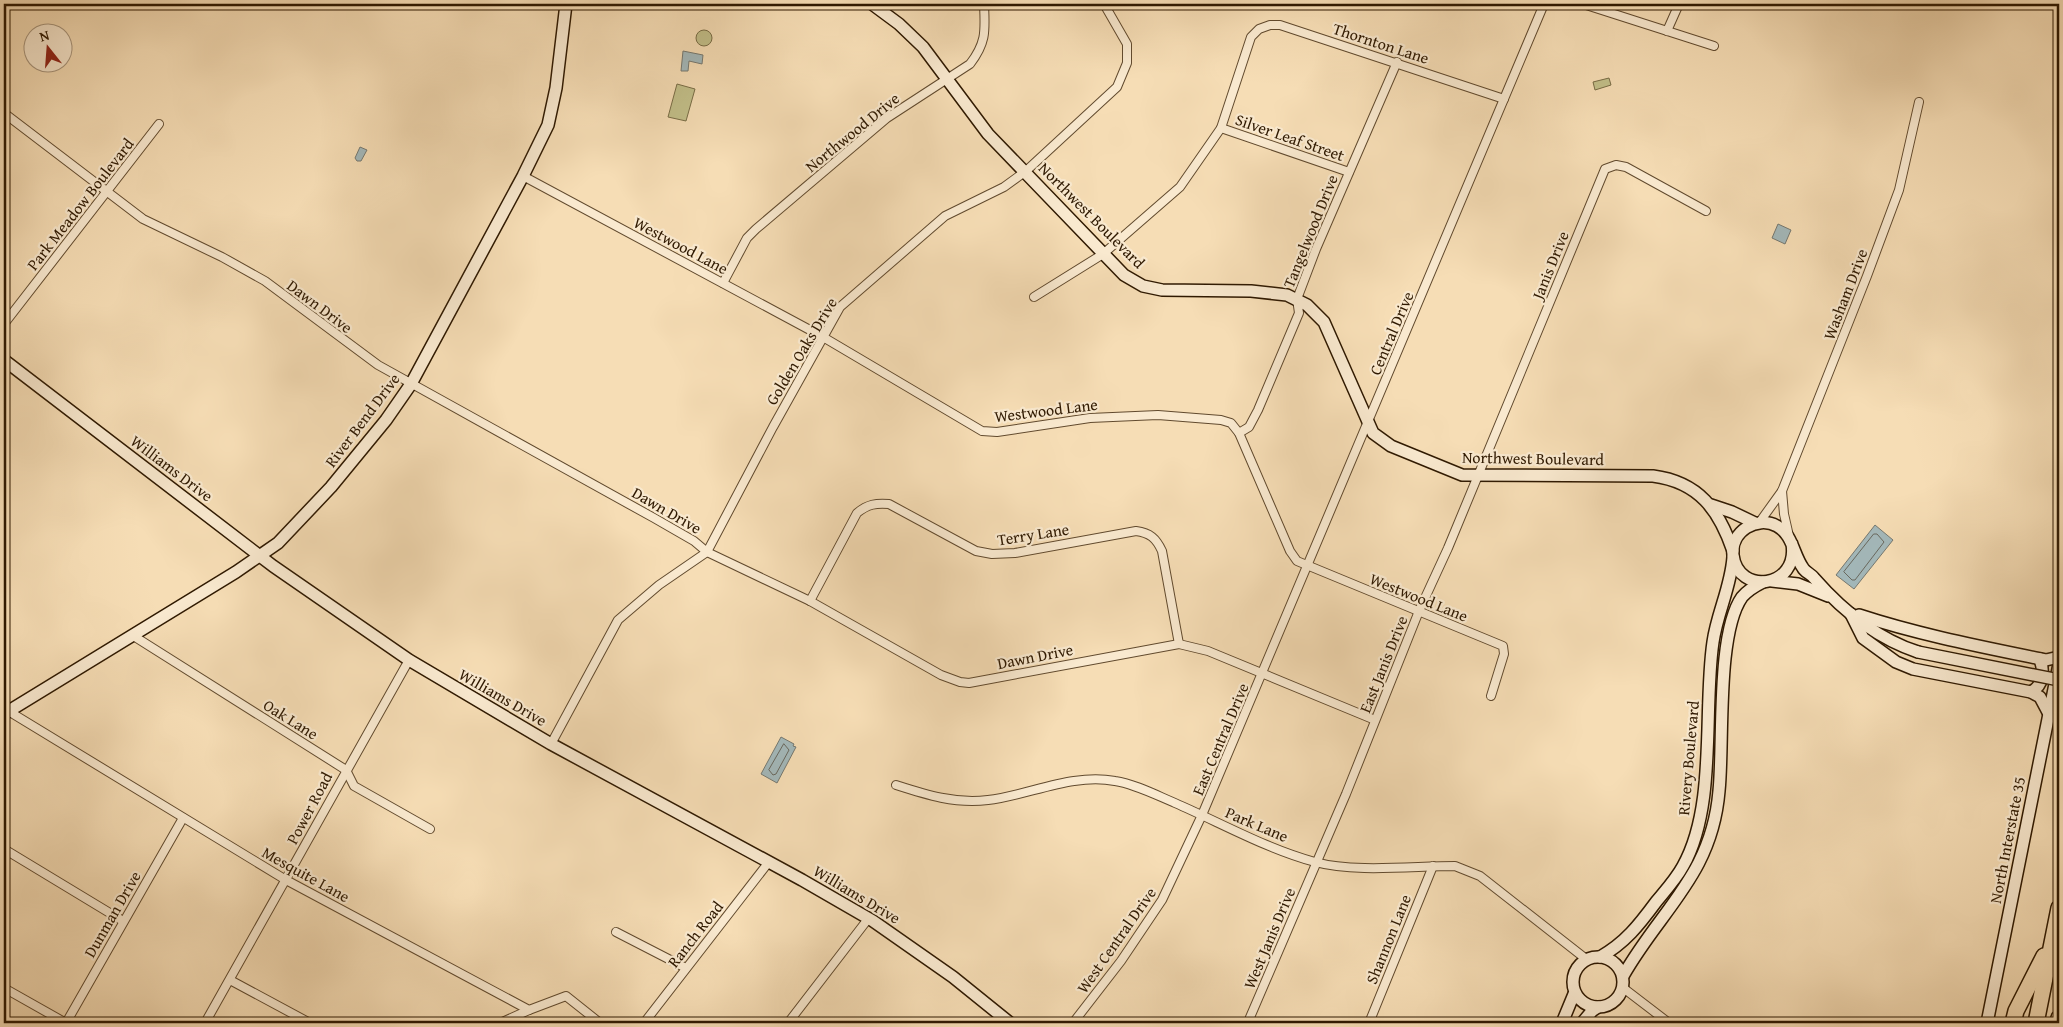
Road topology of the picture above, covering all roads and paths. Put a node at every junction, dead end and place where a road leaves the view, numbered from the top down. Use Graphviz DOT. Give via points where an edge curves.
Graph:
graph roads {
  1 [pos="566,4"];
  2 [pos="872,4"];
  3 [pos="984,4"];
  4 [pos="1104,4"];
  5 [pos="1544,4"];
  6 [pos="1584,4"];
  7 [pos="1679,4"];
  8 [pos="1667,31"];
  9 [pos="1714,46"];
  10 [pos="1397,62"];
  11 [pos="948,78"];
  12 [pos="1504,99"];
  13 [pos="1919,102"];
  14 [pos="4,114"];
  15 [pos="159,124"];
  16 [pos="1221,128"];
  17 [pos="1026,171"];
  18 [pos="1349,172"];
  19 [pos="523,176"];
  20 [pos="106,192"];
  21 [pos="1706,212"];
  22 [pos="1104,254"];
  23 [pos="723,284"];
  24 [pos="1034,297"];
  25 [pos="1298,299"];
  26 [pos="4,324"];
  27 [pos="822,337"];
  28 [pos="4,360"];
  29 [pos="411,384"];
  30 [pos="1367,422"];
  31 [pos="1239,433"];
  32 [pos="1478,477"];
  33 [pos="1782,491"];
  34 [pos="1711,505"];
  35 [pos="1757,523"];
  36 [pos="1791,541"];
  37 [pos="708,552"];
  38 [pos="1733,554"];
  39 [pos="260,557"];
  40 [pos="1307,565"];
  41 [pos="1768,581"];
  42 [pos="1830,597"];
  43 [pos="810,601"];
  44 [pos="1419,611"];
  45 [pos="1850,612"];
  46 [pos="132,635"];
  47 [pos="1179,644"];
  48 [pos="2059,657"];
  49 [pos="2040,659"];
  50 [pos="409,660"];
  51 [pos="2059,664"];
  52 [pos="1710,673"];
  53 [pos="1262,674"];
  54 [pos="1725,674"];
  55 [pos="2059,680"];
  56 [pos="2031,692"];
  57 [pos="1491,696"];
  58 [pos="5,711"];
  59 [pos="2049,714"];
  60 [pos="1375,720"];
  61 [pos="551,744"];
  62 [pos="1705,769"];
  63 [pos="1720,769"];
  64 [pos="346,770"];
  65 [pos="896,785"];
  66 [pos="1202,815"];
  67 [pos="182,818"];
  68 [pos="430,829"];
  69 [pos="4,849"];
  70 [pos="1316,862"];
  71 [pos="768,863"];
  72 [pos="1684,865"];
  73 [pos="1433,866"];
  74 [pos="1697,870"];
  75 [pos="286,880"];
  76 [pos="2059,908"];
  77 [pos="868,919"];
  78 [pos="123,921"];
  79 [pos="616,932"];
  80 [pos="2053,939"];
  81 [pos="1600,957"];
  82 [pos="1586,960"];
  83 [pos="686,968"];
  84 [pos="230,980"];
  85 [pos="1622,982"];
  86 [pos="4,988"];
  87 [pos="1574,994"];
  88 [pos="1598,1007"];
  89 [pos="528,1010"];
  90 [pos="2059,1018"];
  91 [pos="66,1023"];
  92 [pos="205,1023"];
  93 [pos="310,1023"];
  94 [pos="500,1023"];
  95 [pos="600,1023"];
  96 [pos="644,1023"];
  97 [pos="790,1023"];
  98 [pos="1010,1023"];
  99 [pos="1073,1023"];
  100 [pos="1250,1023"];
  101 [pos="1369,1023"];
  102 [pos="1562,1023"];
  103 [pos="1582,1023"];
  104 [pos="1669,1023"];
  105 [pos="1987,1023"];
  106 [pos="2013,1023"];
  107 [pos="2036,1023"];
  108 [pos="2058,1023"];
  1 -- 19 [label="street, River Bend Drive" via="548,125"];
  2 -- 11 [label="street, Northwest Boulevard" via="910,34"];
  3 -- 11 [label="street, Northwood Drive" via="985,39 980,52 970,64"];
  4 -- 17 [label="street, Golden Oaks Drive" via="1127,44 1127,63 1122,79 1111,94"];
  5 -- 12 [label="street, Central Drive"];
  6 -- 8 [label="street"];
  7 -- 8 [label="street"];
  8 -- 9 [label="street"];
  10 -- 12 [label="street, Thornton Lane"];
  10 -- 16 [label="street, Thornton Lane" via="1280,25 1259,29 1251,38"];
  10 -- 18 [label="street, Tangelwood Drive"];
  11 -- 17 [label="street, Northwest Boulevard" via="983,128"];
  11 -- 23 [label="street, Northwood Drive" via="887,118 756,229 747,238"];
  12 -- 30 [label="street, Central Drive"];
  13 -- 33 [label="street, Washam Drive" via="1899,190"];
  14 -- 20 [label="street, Dawn Drive"];
  15 -- 20 [label="street, Park Meadow Boulevard"];
  16 -- 18 [label="street, Silver Leaf Street"];
  16 -- 22 [label="street, Thornton Lane" via="1180,187"];
  17 -- 22 [label="street, Northwest Boulevard"];
  17 -- 27 [label="street, Golden Oaks Drive" via="1004,187 945,216 852,295 840,307"];
  18 -- 25 [label="street, Tangelwood Drive"];
  19 -- 23 [label="street, Westwood Lane"];
  19 -- 29 [label="street, River Bend Drive"];
  20 -- 26 [label="street, Park Meadow Boulevard"];
  20 -- 29 [label="street, Dawn Drive" via="143,219 265,282 346,343"];
  21 -- 32 [label="street, Janis Drive" via="1626,167 1616,165 1605,169"];
  22 -- 24 [label="street, Thornton Lane"];
  22 -- 25 [label="street, Northwest Boulevard" via="1124,275 1149,287 1274,292"];
  23 -- 27 [label="street, Westwood Lane"];
  25 -- 30 [label="street, Northwest Boulevard" via="1324,322"];
  25 -- 31 [label="street, Tangelwood Drive" via="1299,313 1266,392 1249,427"];
  27 -- 31 [label="street, Westwood Lane" via="982,431 997,432 1090,418 1158,416 1221,420 1231,423"];
  27 -- 37 [label="street, Golden Oaks Drive"];
  28 -- 39 [label="street, Williams Drive"];
  29 -- 37 [label="street, Dawn Drive" via="662,522"];
  29 -- 39 [label="street, River Bend Drive" via="386,420 299,524"];
  30 -- 32 [label="street, Northwest Boulevard" via="1373,433 1391,446 1452,473"];
  30 -- 40 [label="street, Central Drive"];
  31 -- 40 [label="street, Westwood Lane" via="1290,551 1297,561"];
  32 -- 34 [label="street, Northwest Boulevard" via="1653,476 1680,483"];
  32 -- 44 [label="street, East Janis Drive"];
  33 -- 35 [label="street, Washam Drive"];
  33 -- 36 [label="street, Washam Drive"];
  34 -- 35 [label="street, Northwest Boulevard"];
  34 -- 38 [label="street, Northwest Boulevard" via="1724,525"];
  35 -- 36 [label="street" via="1776,525"];
  35 -- 38 [label="street" via="1739,534"];
  36 -- 41 [label="street" via="1792,561 1788,569"];
  36 -- 42 [label="street" via="1803,568"];
  37 -- 43 [label="street, Dawn Drive"];
  37 -- 61 [label="street, Golden Oaks Drive" via="659,585 618,620"];
  38 -- 41 [label="street" via="1736,565 1747,578"];
  38 -- 52 [label="street, Rivery Boulevard" via="1730,579 1714,634"];
  39 -- 46 [label="street, River Bend Drive"];
  39 -- 50 [label="street, Williams Drive"];
  40 -- 44 [label="street, Westwood Lane"];
  40 -- 53 [label="street, Central Drive"];
  41 -- 42 [label="street" via="1798,584"];
  41 -- 54 [label="street, Rivery Boulevard" via="1747,592 1736,609 1727,646"];
  42 -- 45 [label="street"];
  43 -- 47 [label="street, Dawn Drive" via="941,676 960,682 969,683"];
  43 -- 47 [label="street, Terry Lane" via="857,513 875,504 890,504 976,551 992,554 1136,531 1147,532 1162,550"];
  44 -- 57 [label="street, Westwood Lane" via="1503,646 1504,654"];
  44 -- 60 [label="street, East Janis Drive"];
  45 -- 49 [label="street" via="1912,632"];
  45 -- 55 [label="street, bridge" via="1898,646"];
  45 -- 56 [label="street" via="1863,638 1896,662 1913,669"];
  46 -- 58 [label="street, River Bend Drive"];
  46 -- 64 [label="street, Oak Lane"];
  47 -- 53 [label="street, Dawn Drive" via="1208,651"];
  48 -- 49 [label="street"];
  49 -- 56 [label="street" via="2042,681 2038,689"];
  50 -- 61 [label="street, Williams Drive"];
  50 -- 64 [label="street, Power Road"];
  51 -- 59 [label="street, North Interstate 35"];
  52 -- 54 [label="street"];
  52 -- 62 [label="street, Rivery Boulevard"];
  53 -- 60 [label="street, Dawn Drive"];
  53 -- 66 [label="street, East Central Drive"];
  54 -- 63 [label="street, Rivery Boulevard"];
  56 -- 59 [label="street" via="2040,697"];
  58 -- 67 [label="street, Mesquite Lane"];
  59 -- 105 [label="street, North Interstate 35"];
  60 -- 70 [label="street, East Janis Drive"];
  61 -- 71 [label="street, Williams Drive"];
  62 -- 63 [label="street"];
  62 -- 72 [label="street, Rivery Boulevard" via="1697,831"];
  63 -- 74 [label="street, Rivery Boulevard" via="1713,830"];
  64 -- 68 [label="street, Oak Lane" via="354,786"];
  64 -- 75 [label="street, Power Road"];
  65 -- 66 [label="street, Park Lane" via="947,800 974,802 1058,784 1115,781"];
  66 -- 70 [label="street, Park Lane"];
  66 -- 99 [label="street, West Central Drive" via="1162,900 1121,962"];
  67 -- 75 [label="street, Mesquite Lane"];
  67 -- 78 [label="street, Dunman Drive"];
  69 -- 78 [label="street"];
  70 -- 73 [label="street, Park Lane" via="1336,866"];
  70 -- 100 [label="street, West Janis Drive"];
  71 -- 77 [label="street, Williams Drive"];
  71 -- 83 [label="street, Ranch Road"];
  72 -- 74 [label="street"];
  72 -- 81 [label="street, Rivery Boulevard" via="1639,927"];
  73 -- 82 [label="street, Park Lane" via="1455,866 1480,876"];
  73 -- 101 [label="street, Shannon Lane"];
  74 -- 85 [label="street, Rivery Boulevard"];
  75 -- 84 [label="street, Power Road"];
  75 -- 89 [label="street, Mesquite Lane"];
  76 -- 80 [label="highway"];
  77 -- 97 [label="street"];
  77 -- 98 [label="street, Williams Drive" via="953,977"];
  78 -- 91 [label="street, Dunman Drive"];
  79 -- 83 [label="street"];
  80 -- 106 [label="highway"];
  80 -- 107 [label="highway"];
  81 -- 82 [label="street"];
  81 -- 85 [label="street" via="1616,965"];
  82 -- 87 [label="street" via="1573,975"];
  83 -- 96 [label="street, Ranch Road"];
  84 -- 92 [label="street, Power Road"];
  84 -- 93 [label="street"];
  85 -- 88 [label="street" via="1617,999"];
  85 -- 104 [label="street"];
  86 -- 91 [label="street"];
  87 -- 88 [label="street" via="1583,1003"];
  87 -- 102 [label="street"];
  88 -- 103 [label="street"];
  89 -- 94 [label="street"];
  89 -- 95 [label="street" via="566,996"];
  90 -- 108 [label="highway"];
}
